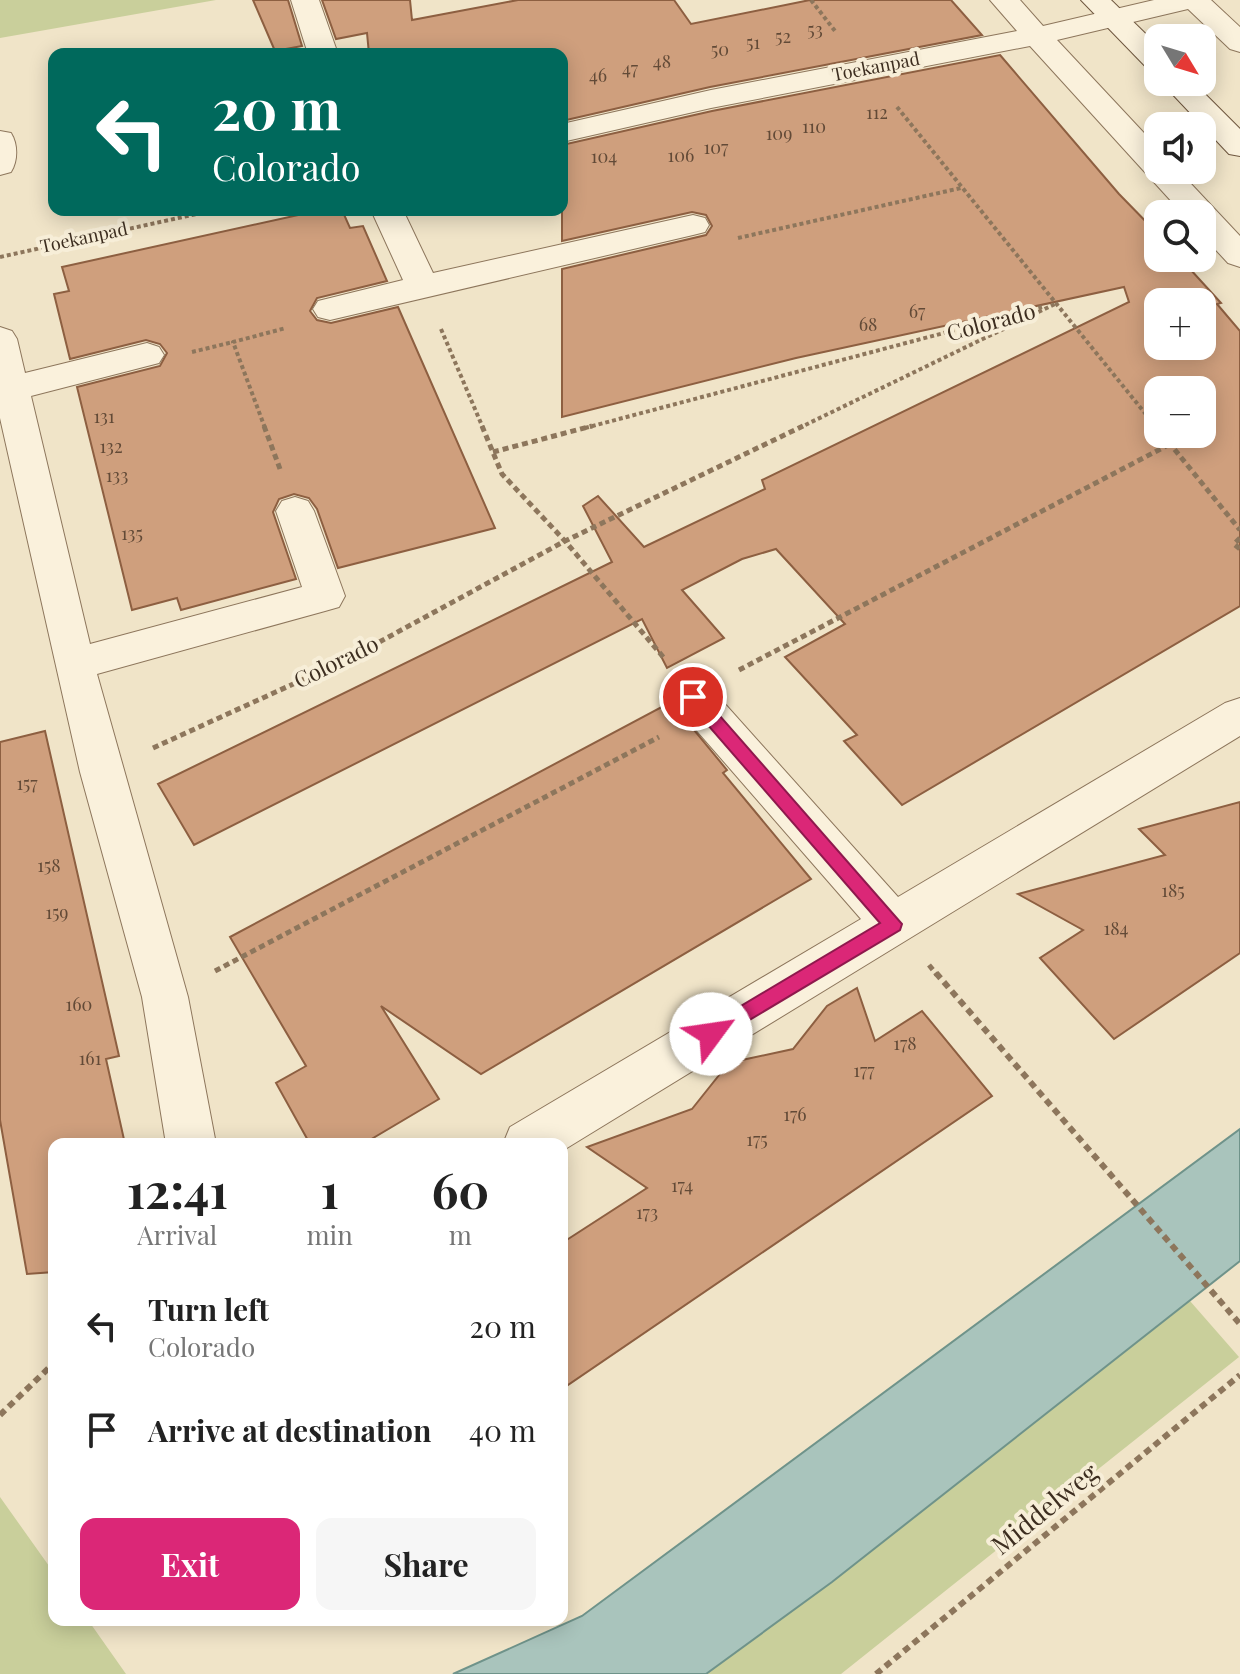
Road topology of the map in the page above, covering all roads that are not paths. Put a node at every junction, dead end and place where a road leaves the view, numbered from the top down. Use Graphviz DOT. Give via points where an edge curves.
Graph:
graph roads {
  1 [pos="305,0"];
  2 [pos="1004,0"];
  3 [pos="1193,0"];
  4 [pos="1104,8"];
  5 [pos="1036,36"];
  6 [pos="1240,43"];
  7 [pos="321,48"];
  8 [pos="1144,49"];
  9 [pos="1190,96"];
  10 [pos="568,132"];
  11 [pos="0,140"];
  12 [pos="1240,147"];
  13 [pos="1144,152"];
  14 [pos="0,165"];
  15 [pos="1174,184"];
  16 [pos="1189,200"];
  17 [pos="390,216"];
  18 [pos="693,225"];
  19 [pos="1216,229"];
  20 [pos="1240,256"];
  21 [pos="423,286"];
  22 [pos="330,309"];
  23 [pos="0,339"];
  24 [pos="147,355"];
  25 [pos="14,388"];
  26 [pos="295,511"];
  27 [pos="74,664"];
  28 [pos="693,697"];
  29 [pos="1240,715"];
  30 [pos="893,924"];
  31 [pos="190,1138"];
  32 [pos="538,1138"];
  1 -- 7 [label="street"];
  2 -- 5 [label="street"];
  3 -- 4 [label="street, Toekanpad"];
  3 -- 6 [label="street"];
  4 -- 5 [label="street, Toekanpad"];
  4 -- 8 [label="street"];
  5 -- 10 [label="street, Toekanpad"];
  5 -- 13 [label="street"];
  9 -- 12 [label="street"];
  11 -- 14 [label="street"];
  15 -- 16 [label="street"];
  17 -- 21 [label="street"];
  18 -- 21 [label="street"];
  19 -- 20 [label="street"];
  21 -- 22 [label="street"];
  23 -- 25 [label="street"];
  24 -- 25 [label="street"];
  25 -- 27 [label="street"];
  26 -- 27 [label="street" via="325,596"];
  27 -- 31 [label="street" via="165,997"];
  28 -- 30 [label="street"];
  29 -- 30 [label="street"];
  30 -- 32 [label="street"];
}
